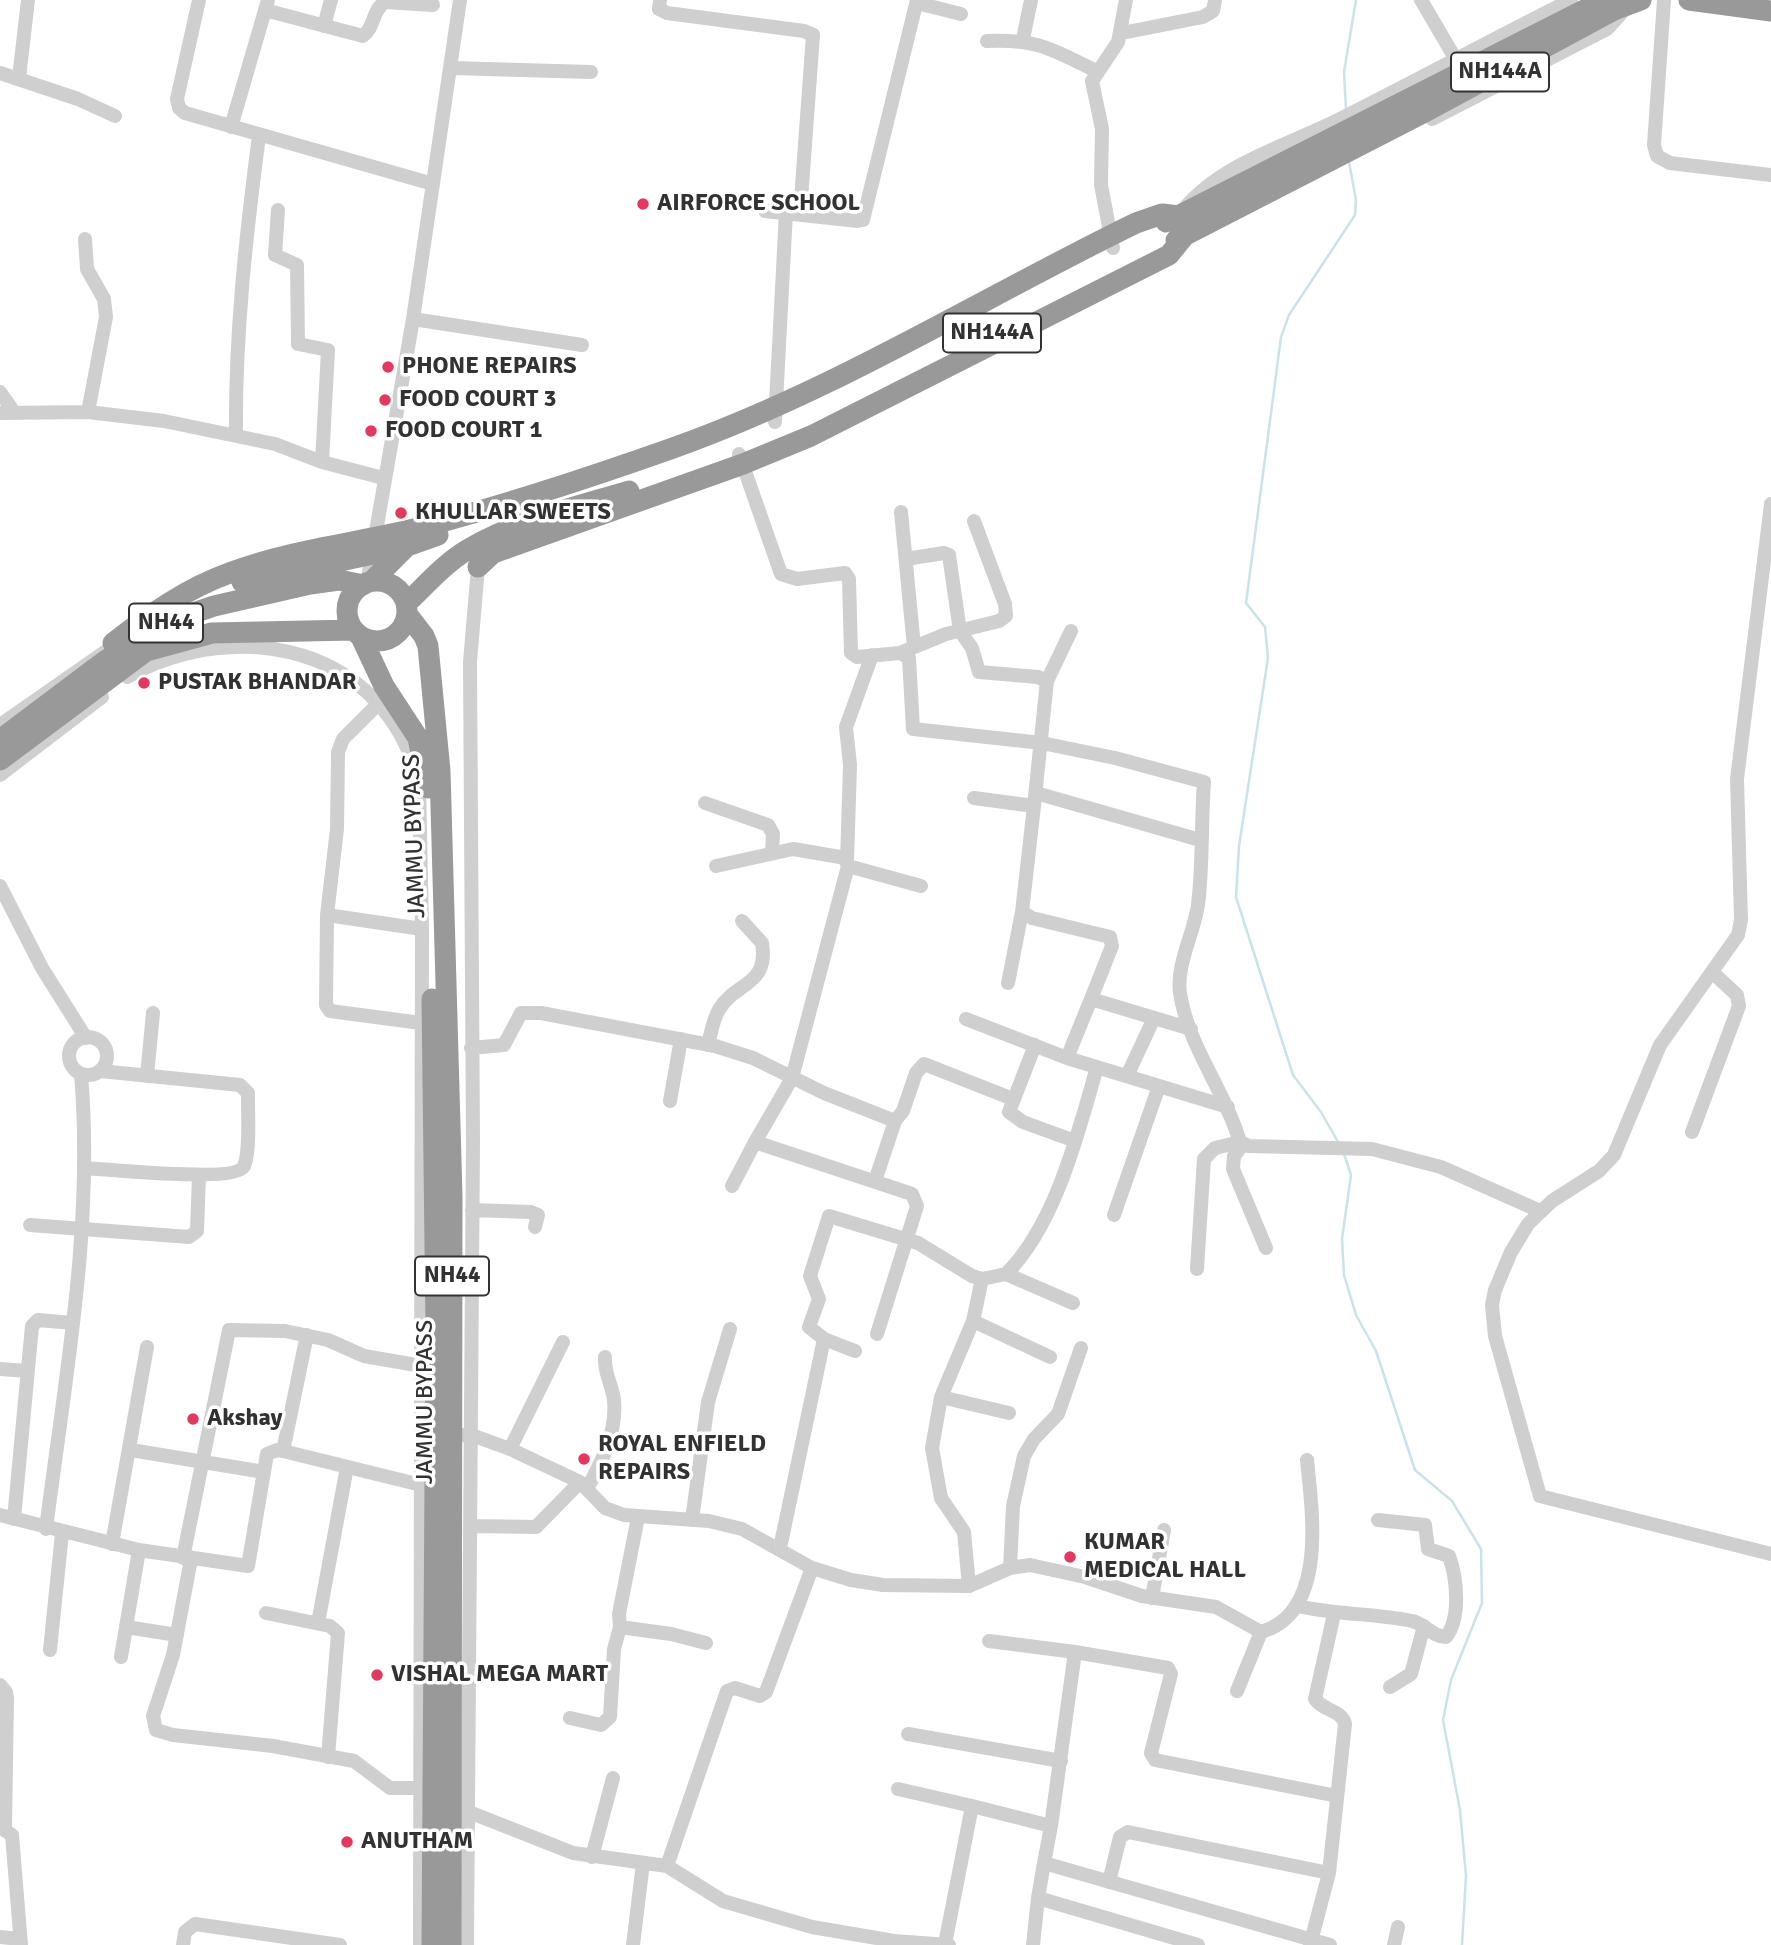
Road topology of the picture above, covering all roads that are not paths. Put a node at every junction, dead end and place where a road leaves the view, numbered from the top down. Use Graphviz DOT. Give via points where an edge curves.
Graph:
graph roads {
  1 [pos="28,0"];
  2 [pos="199,0"];
  3 [pos="331,0"];
  4 [pos="460,0"];
  5 [pos="660,0"];
  6 [pos="1031,0"];
  7 [pos="1126,0"];
  8 [pos="1215,0"];
  9 [pos="1421,0"];
  10 [pos="1570,0"];
  11 [pos="1604,0"];
  12 [pos="1664,0"];
  13 [pos="1689,0"];
  14 [pos="917,1"];
  15 [pos="1636,1"];
  16 [pos="266,5"];
  17 [pos="433,5"];
  18 [pos="1766,13"];
  19 [pos="961,14"];
  20 [pos="324,26"];
  21 [pos="1122,33"];
  22 [pos="1023,39"];
  23 [pos="987,41"];
  24 [pos="1455,58"];
  25 [pos="451,68"];
  26 [pos="1096,71"];
  27 [pos="591,72"];
  28 [pos="0,73"];
  29 [pos="19,78"];
  30 [pos="1358,116"];
  31 [pos="115,117"];
  32 [pos="231,127"];
  33 [pos="259,136"];
  34 [pos="1771,175"];
  35 [pos="433,184"];
  36 [pos="278,210"];
  37 [pos="765,211"];
  38 [pos="793,213"];
  39 [pos="1182,225"];
  40 [pos="85,239"];
  41 [pos="1111,242"];
  42 [pos="413,319"];
  43 [pos="582,345"];
  44 [pos="0,391"];
  45 [pos="7,412"];
  46 [pos="88,412"];
  47 [pos="775,414"];
  48 [pos="747,426"];
  49 [pos="236,434"];
  50 [pos="741,459"];
  51 [pos="322,462"];
  52 [pos="693,462"];
  53 [pos="383,478"];
  54 [pos="621,486"];
  55 [pos="1771,504"];
  56 [pos="901,512"];
  57 [pos="974,521"];
  58 [pos="372,545"];
  59 [pos="407,546"];
  60 [pos="906,559"];
  61 [pos="478,566"];
  62 [pos="367,583"];
  63 [pos="407,609"];
  64 [pos="190,613"];
  65 [pos="960,631"];
  66 [pos="1071,631"];
  67 [pos="357,633"];
  68 [pos="113,643"];
  69 [pos="144,643"];
  70 [pos="914,647"];
  71 [pos="900,653"];
  72 [pos="872,655"];
  73 [pos="127,677"];
  74 [pos="1046,681"];
  75 [pos="378,704"];
  76 [pos="0,726"];
  77 [pos="0,740"];
  78 [pos="1042,743"];
  79 [pos="0,760"];
  80 [pos="0,775"];
  81 [pos="974,798"];
  82 [pos="1035,799"];
  83 [pos="705,803"];
  84 [pos="1200,839"];
  85 [pos="772,852"];
  86 [pos="848,863"];
  87 [pos="716,866"];
  88 [pos="0,886"];
  89 [pos="921,886"];
  90 [pos="1022,912"];
  91 [pos="327,915"];
  92 [pos="742,921"];
  93 [pos="422,929"];
  94 [pos="1713,974"];
  95 [pos="1008,983"];
  96 [pos="1091,999"];
  97 [pos="153,1013"];
  98 [pos="1154,1018"];
  99 [pos="966,1019"];
  100 [pos="421,1023"];
  101 [pos="1191,1029"];
  102 [pos="86,1038"];
  103 [pos="681,1039"];
  104 [pos="708,1045"];
  105 [pos="1035,1045"];
  106 [pos="471,1048"];
  107 [pos="1067,1058"];
  108 [pos="1097,1067"];
  109 [pos="100,1071"];
  110 [pos="81,1074"];
  111 [pos="147,1076"];
  112 [pos="1127,1076"];
  113 [pos="792,1078"];
  114 [pos="1159,1086"];
  115 [pos="1013,1099"];
  116 [pos="670,1101"];
  117 [pos="1228,1107"];
  118 [pos="895,1121"];
  119 [pos="1692,1132"];
  120 [pos="1076,1141"];
  121 [pos="755,1142"];
  122 [pos="1242,1143"];
  123 [pos="84,1168"];
  124 [pos="199,1175"];
  125 [pos="875,1181"];
  126 [pos="732,1186"];
  127 [pos="472,1210"];
  128 [pos="1540,1212"];
  129 [pos="1114,1215"];
  130 [pos="30,1225"];
  131 [pos="535,1227"];
  132 [pos="81,1231"];
  133 [pos="907,1241"];
  134 [pos="1266,1248"];
  135 [pos="1197,1269"];
  136 [pos="1006,1274"];
  137 [pos="982,1279"];
  138 [pos="1073,1303"];
  139 [pos="973,1321"];
  140 [pos="73,1323"];
  141 [pos="730,1329"];
  142 [pos="877,1334"];
  143 [pos="307,1335"];
  144 [pos="824,1339"];
  145 [pos="563,1342"];
  146 [pos="147,1347"];
  147 [pos="1081,1348"];
  148 [pos="855,1351"];
  149 [pos="605,1357"];
  150 [pos="1050,1357"];
  151 [pos="422,1366"];
  152 [pos="0,1369"];
  153 [pos="27,1371"];
  154 [pos="942,1397"];
  155 [pos="1009,1413"];
  156 [pos="466,1436"];
  157 [pos="510,1449"];
  158 [pos="131,1450"];
  159 [pos="283,1451"];
  160 [pos="1307,1460"];
  161 [pos="204,1461"];
  162 [pos="347,1467"];
  163 [pos="264,1472"];
  164 [pos="421,1485"];
  165 [pos="584,1486"];
  166 [pos="7,1517"];
  167 [pos="638,1517"];
  168 [pos="692,1520"];
  169 [pos="1378,1520"];
  170 [pos="474,1526"];
  171 [pos="46,1529"];
  172 [pos="1164,1530"];
  173 [pos="62,1533"];
  174 [pos="113,1544"];
  175 [pos="780,1548"];
  176 [pos="139,1550"];
  177 [pos="1771,1554"];
  178 [pos="187,1559"];
  179 [pos="812,1568"];
  180 [pos="1010,1568"];
  181 [pos="969,1586"];
  182 [pos="1152,1598"];
  183 [pos="1298,1606"];
  184 [pos="266,1613"];
  185 [pos="1334,1614"];
  186 [pos="317,1623"];
  187 [pos="1424,1626"];
  188 [pos="126,1627"];
  189 [pos="620,1627"];
  190 [pos="1261,1633"];
  191 [pos="177,1635"];
  192 [pos="473,1635"];
  193 [pos="989,1642"];
  194 [pos="706,1643"];
  195 [pos="50,1650"];
  196 [pos="1075,1651"];
  197 [pos="121,1657"];
  198 [pos="0,1685"];
  199 [pos="1390,1688"];
  200 [pos="1237,1691"];
  201 [pos="570,1718"];
  202 [pos="908,1734"];
  203 [pos="328,1757"];
  204 [pos="1061,1760"];
  205 [pos="613,1778"];
  206 [pos="421,1788"];
  207 [pos="898,1789"];
  208 [pos="1337,1796"];
  209 [pos="972,1806"];
  210 [pos="473,1813"];
  211 [pos="1051,1826"];
  212 [pos="3,1827"];
  213 [pos="592,1857"];
  214 [pos="643,1863"];
  215 [pos="1044,1863"];
  216 [pos="667,1866"];
  217 [pos="1329,1873"];
  218 [pos="1109,1882"];
  219 [pos="1038,1898"];
  220 [pos="1398,1927"];
  221 [pos="0,1937"];
  222 [pos="20,1942"];
  223 [pos="1311,1942"];
  224 [pos="894,1943"];
  225 [pos="183,1945"];
  226 [pos="340,1945"];
  227 [pos="420,1945"];
  228 [pos="432,1945"];
  229 [pos="451,1945"];
  230 [pos="467,1945"];
  231 [pos="633,1945"];
  232 [pos="947,1945"];
  233 [pos="1033,1945"];
  234 [pos="1198,1945"];
  235 [pos="1330,1945"];
  236 [pos="1394,1945"];
  1 -- 29 [label="street"];
  2 -- 32 [label="street" via="177,99 179,108 193,117"];
  3 -- 20 [label="street"];
  4 -- 25 [label="street"];
  5 -- 38 [label="street" via="659,9 667,13 813,35"];
  6 -- 22 [label="street"];
  7 -- 21 [label="street"];
  8 -- 21 [label="street" via="1213,11 1203,17"];
  9 -- 24 [label="street"];
  10 -- 24 [label="street"];
  11 -- 30 [label="highway, NH144A"];
  12 -- 34 [label="street" via="1657,156 1670,163"];
  13 -- 18 [label="highway"];
  14 -- 19 [label="street"];
  14 -- 38 [label="street" via="866,215 858,222"];
  15 -- 39 [label="highway, NH144A" via="1338,161"];
  16 -- 20 [label="street"];
  16 -- 32 [label="street"];
  17 -- 20 [label="street" via="385,2 363,36"];
  21 -- 26 [label="street"];
  22 -- 23 [label="street"];
  22 -- 26 [label="street"];
  24 -- 30 [label="street"];
  25 -- 27 [label="street"];
  25 -- 35 [label="street"];
  26 -- 41 [label="street" via="1092,88 1102,129 1101,185"];
  28 -- 29 [label="street"];
  29 -- 31 [label="street"];
  30 -- 39 [label="highway, NH144A"];
  32 -- 33 [label="street"];
  33 -- 35 [label="street"];
  33 -- 49 [label="street" via="245,253"];
  35 -- 42 [label="street"];
  36 -- 51 [label="street" via="275,254 297,265 298,344 328,350"];
  37 -- 38 [label="street"];
  38 -- 47 [label="street"];
  39 -- 41 [label="highway, NH144A"];
  39 -- 50 [label="highway, NH144A" via="860,401"];
  40 -- 46 [label="street" via="88,269 106,306 106,327"];
  41 -- 47 [label="highway, NH144A" via="887,369"];
  42 -- 43 [label="street"];
  42 -- 53 [label="street"];
  44 -- 45 [label="street"];
  45 -- 46 [label="street"];
  46 -- 49 [label="street"];
  47 -- 48 [label="highway, NH144A"];
  48 -- 52 [label="highway, NH144A"];
  48 -- 54 [label="highway"];
  49 -- 51 [label="street"];
  50 -- 52 [label="highway, NH144A"];
  50 -- 54 [label="highway"];
  50 -- 72 [label="street" via="781,574 797,579 848,575 851,653"];
  51 -- 53 [label="street"];
  52 -- 54 [label="highway, NH144A"];
  53 -- 58 [label="street"];
  54 -- 58 [label="highway" via="425,526"];
  54 -- 59 [label="highway, NH144A"];
  54 -- 61 [label="highway" via="494,553"];
  54 -- 63 [label="highway, NH144A" via="481,543 454,559"];
  55 -- 94 [label="street" via="1737,779 1741,920 1729,952"];
  56 -- 60 [label="street"];
  57 -- 65 [label="street" via="1006,616"];
  58 -- 59 [label="highway"];
  58 -- 62 [label="street"];
  58 -- 64 [label="highway" via="246,581 220,591"];
  58 -- 68 [label="highway" via="232,572 184,593"];
  59 -- 62 [label="highway, NH144A"];
  60 -- 65 [label="street" via="949,555"];
  60 -- 70 [label="street"];
  61 -- 106 [label="street" via="470,662"];
  62 -- 63 [label="highway, NH44" via="392,584"];
  62 -- 64 [label="highway, NH44" via="319,582"];
  62 -- 67 [label="highway, NH44" via="355,591 347,610"];
  63 -- 67 [label="highway, NH44" via="405,624 390,638 380,641"];
  63 -- 156 [label="highway, JAMMU BYPASS / NH44" via="428,646 440,771 452,1196"];
  64 -- 69 [label="highway, NH44"];
  65 -- 70 [label="street"];
  65 -- 74 [label="street" via="972,648 979,672"];
  66 -- 74 [label="street"];
  67 -- 69 [label="highway, NH44" via="212,633"];
  67 -- 228 [label="highway, JAMMU BYPASS / NH44" via="418,738 427,772 430,817 436,1328"];
  68 -- 69 [label="street"];
  68 -- 76 [label="street"];
  69 -- 73 [label="street"];
  69 -- 77 [label="highway, NH44"];
  69 -- 79 [label="highway, NH44"];
  70 -- 71 [label="street"];
  71 -- 72 [label="street"];
  71 -- 78 [label="street" via="911,662 913,729"];
  72 -- 86 [label="street" via="846,727"];
  73 -- 75 [label="street" via="180,653 256,645 340,670"];
  73 -- 80 [label="street"];
  74 -- 78 [label="street"];
  75 -- 91 [label="street" via="340,744"];
  75 -- 93 [label="street" via="397,729 419,783"];
  78 -- 82 [label="street"];
  78 -- 84 [label="street" via="1203,782"];
  81 -- 82 [label="street"];
  82 -- 84 [label="street"];
  82 -- 90 [label="street"];
  83 -- 85 [label="street" via="768,825 773,834"];
  84 -- 101 [label="street" via="1198,904 1180,984"];
  85 -- 86 [label="street" via="803,850"];
  85 -- 87 [label="street"];
  86 -- 89 [label="street"];
  86 -- 113 [label="street"];
  88 -- 102 [label="street" via="42,968"];
  90 -- 95 [label="street"];
  90 -- 96 [label="street" via="1110,937 1112,946"];
  91 -- 93 [label="street"];
  91 -- 100 [label="street" via="327,1009"];
  92 -- 104 [label="street" via="762,943 762,959 754,980 720,1007"];
  93 -- 100 [label="street"];
  94 -- 119 [label="street" via="1737,995 1740,1006"];
  94 -- 128 [label="street" via="1654,1056 1614,1155 1599,1171"];
  96 -- 98 [label="street"];
  96 -- 107 [label="street"];
  97 -- 111 [label="street"];
  98 -- 101 [label="street"];
  98 -- 112 [label="street"];
  99 -- 105 [label="street"];
  100 -- 151 [label="street"];
  101 -- 117 [label="street"];
  102 -- 109 [label="street" via="98,1040 106,1049"];
  102 -- 110 [label="street" via="75,1043 69,1054 72,1066"];
  103 -- 104 [label="street"];
  103 -- 106 [label="street" via="530,1012 521,1013 504,1045"];
  103 -- 116 [label="street"];
  104 -- 113 [label="street" via="753,1058"];
  105 -- 107 [label="street"];
  105 -- 115 [label="street"];
  106 -- 127 [label="street"];
  107 -- 108 [label="street"];
  108 -- 112 [label="street"];
  108 -- 120 [label="street"];
  109 -- 110 [label="street"];
  109 -- 111 [label="street"];
  110 -- 123 [label="street"];
  111 -- 124 [label="street" via="240,1085 248,1093 243,1168 233,1174"];
  112 -- 114 [label="street"];
  113 -- 118 [label="street"];
  113 -- 121 [label="street"];
  114 -- 117 [label="street"];
  114 -- 129 [label="street"];
  115 -- 118 [label="street" via="924,1064"];
  115 -- 120 [label="street" via="1009,1109 1014,1116"];
  117 -- 122 [label="street"];
  118 -- 125 [label="street"];
  120 -- 136 [label="street" via="1042,1221"];
  121 -- 125 [label="street"];
  121 -- 126 [label="street"];
  122 -- 128 [label="street" via="1372,1149 1441,1167"];
  122 -- 134 [label="street" via="1233,1170"];
  122 -- 135 [label="street" via="1215,1148 1201,1166"];
  123 -- 124 [label="street"];
  123 -- 132 [label="street"];
  124 -- 132 [label="street" via="194,1235"];
  125 -- 133 [label="street" via="916,1199"];
  127 -- 131 [label="street" via="531,1212 537,1215"];
  127 -- 156 [label="street"];
  128 -- 177 [label="street" via="1511,1252 1492,1306 1495,1336 1537,1492 1552,1501"];
  130 -- 132 [label="street"];
  132 -- 140 [label="street"];
  133 -- 137 [label="street" via="929,1248"];
  133 -- 142 [label="street"];
  133 -- 144 [label="street" via="832,1216 826,1220 810,1276 819,1299 809,1327"];
  136 -- 137 [label="street"];
  136 -- 138 [label="street"];
  137 -- 139 [label="street"];
  139 -- 150 [label="street"];
  139 -- 154 [label="street"];
  140 -- 153 [label="street" via="34,1322"];
  140 -- 171 [label="street"];
  141 -- 168 [label="street" via="708,1402"];
  143 -- 151 [label="street" via="364,1356"];
  143 -- 159 [label="street"];
  143 -- 161 [label="street" via="229,1330"];
  144 -- 148 [label="street"];
  144 -- 175 [label="street"];
  145 -- 157 [label="street"];
  146 -- 158 [label="street"];
  147 -- 180 [label="street" via="1058,1414 1034,1439 1021,1464 1013,1506"];
  149 -- 165 [label="street" via="613,1427 607,1449"];
  151 -- 164 [label="street"];
  152 -- 153 [label="street"];
  153 -- 166 [label="street"];
  154 -- 155 [label="street"];
  154 -- 181 [label="street" via="933,1461 941,1497 964,1532"];
  156 -- 157 [label="street"];
  156 -- 170 [label="street"];
  156 -- 192 [label="street"];
  156 -- 229 [label="highway, JAMMU BYPASS / NH44"];
  157 -- 165 [label="street"];
  158 -- 161 [label="street"];
  158 -- 174 [label="street"];
  159 -- 162 [label="street"];
  159 -- 163 [label="street" via="267,1454"];
  160 -- 183 [label="street" via="1313,1542"];
  161 -- 163 [label="street"];
  161 -- 178 [label="street"];
  162 -- 164 [label="street"];
  162 -- 186 [label="street"];
  163 -- 178 [label="street" via="248,1566"];
  164 -- 206 [label="street"];
  165 -- 167 [label="street" via="605,1508"];
  165 -- 170 [label="street" via="536,1527"];
  166 -- 171 [label="street"];
  167 -- 168 [label="street"];
  167 -- 189 [label="street"];
  168 -- 175 [label="street" via="742,1529"];
  169 -- 187 [label="street" via="1425,1525 1428,1549 1449,1556 1454,1624 1442,1638"];
  170 -- 192 [label="street"];
  171 -- 173 [label="street"];
  172 -- 182 [label="street"];
  173 -- 174 [label="street"];
  173 -- 195 [label="street"];
  174 -- 176 [label="street"];
  175 -- 179 [label="street"];
  176 -- 178 [label="street"];
  176 -- 188 [label="street"];
  178 -- 191 [label="street"];
  179 -- 181 [label="street" via="883,1585"];
  179 -- 216 [label="street" via="766,1692 760,1696 727,1690"];
  180 -- 181 [label="street"];
  180 -- 182 [label="street" via="1030,1565"];
  182 -- 190 [label="street" via="1216,1607"];
  183 -- 185 [label="street"];
  183 -- 190 [label="street"];
  184 -- 186 [label="street"];
  185 -- 187 [label="street" via="1408,1620"];
  185 -- 208 [label="street" via="1315,1690 1317,1702 1340,1715 1345,1724"];
  186 -- 203 [label="street" via="338,1633"];
  187 -- 199 [label="street" via="1411,1674"];
  188 -- 191 [label="street"];
  188 -- 197 [label="street"];
  189 -- 194 [label="street"];
  189 -- 201 [label="street" via="607,1723"];
  190 -- 200 [label="street"];
  191 -- 203 [label="street" via="153,1716 156,1730"];
  192 -- 210 [label="street"];
  193 -- 196 [label="street"];
  196 -- 204 [label="street"];
  196 -- 208 [label="street" via="1168,1668 1171,1674 1151,1753 1155,1760"];
  198 -- 212 [label="street" via="7,1699"];
  202 -- 204 [label="street"];
  203 -- 206 [label="street" via="362,1765 390,1788"];
  204 -- 211 [label="street"];
  205 -- 213 [label="street"];
  206 -- 227 [label="street"];
  207 -- 209 [label="street"];
  208 -- 217 [label="street"];
  209 -- 211 [label="street"];
  209 -- 232 [label="street"];
  210 -- 213 [label="street"];
  210 -- 230 [label="street"];
  211 -- 215 [label="street"];
  212 -- 222 [label="street" via="12,1835"];
  213 -- 214 [label="street"];
  214 -- 216 [label="street"];
  214 -- 231 [label="street"];
  215 -- 218 [label="street"];
  215 -- 219 [label="street"];
  216 -- 224 [label="street" via="723,1901 812,1927"];
  217 -- 218 [label="street" via="1128,1832 1120,1838"];
  217 -- 223 [label="street"];
  218 -- 223 [label="street"];
  219 -- 233 [label="street"];
  219 -- 234 [label="street"];
  220 -- 236 [label="street"];
  221 -- 222 [label="street"];
  223 -- 235 [label="street"];
  224 -- 232 [label="street"];
  225 -- 226 [label="street" via="185,1932 195,1924"];
}
